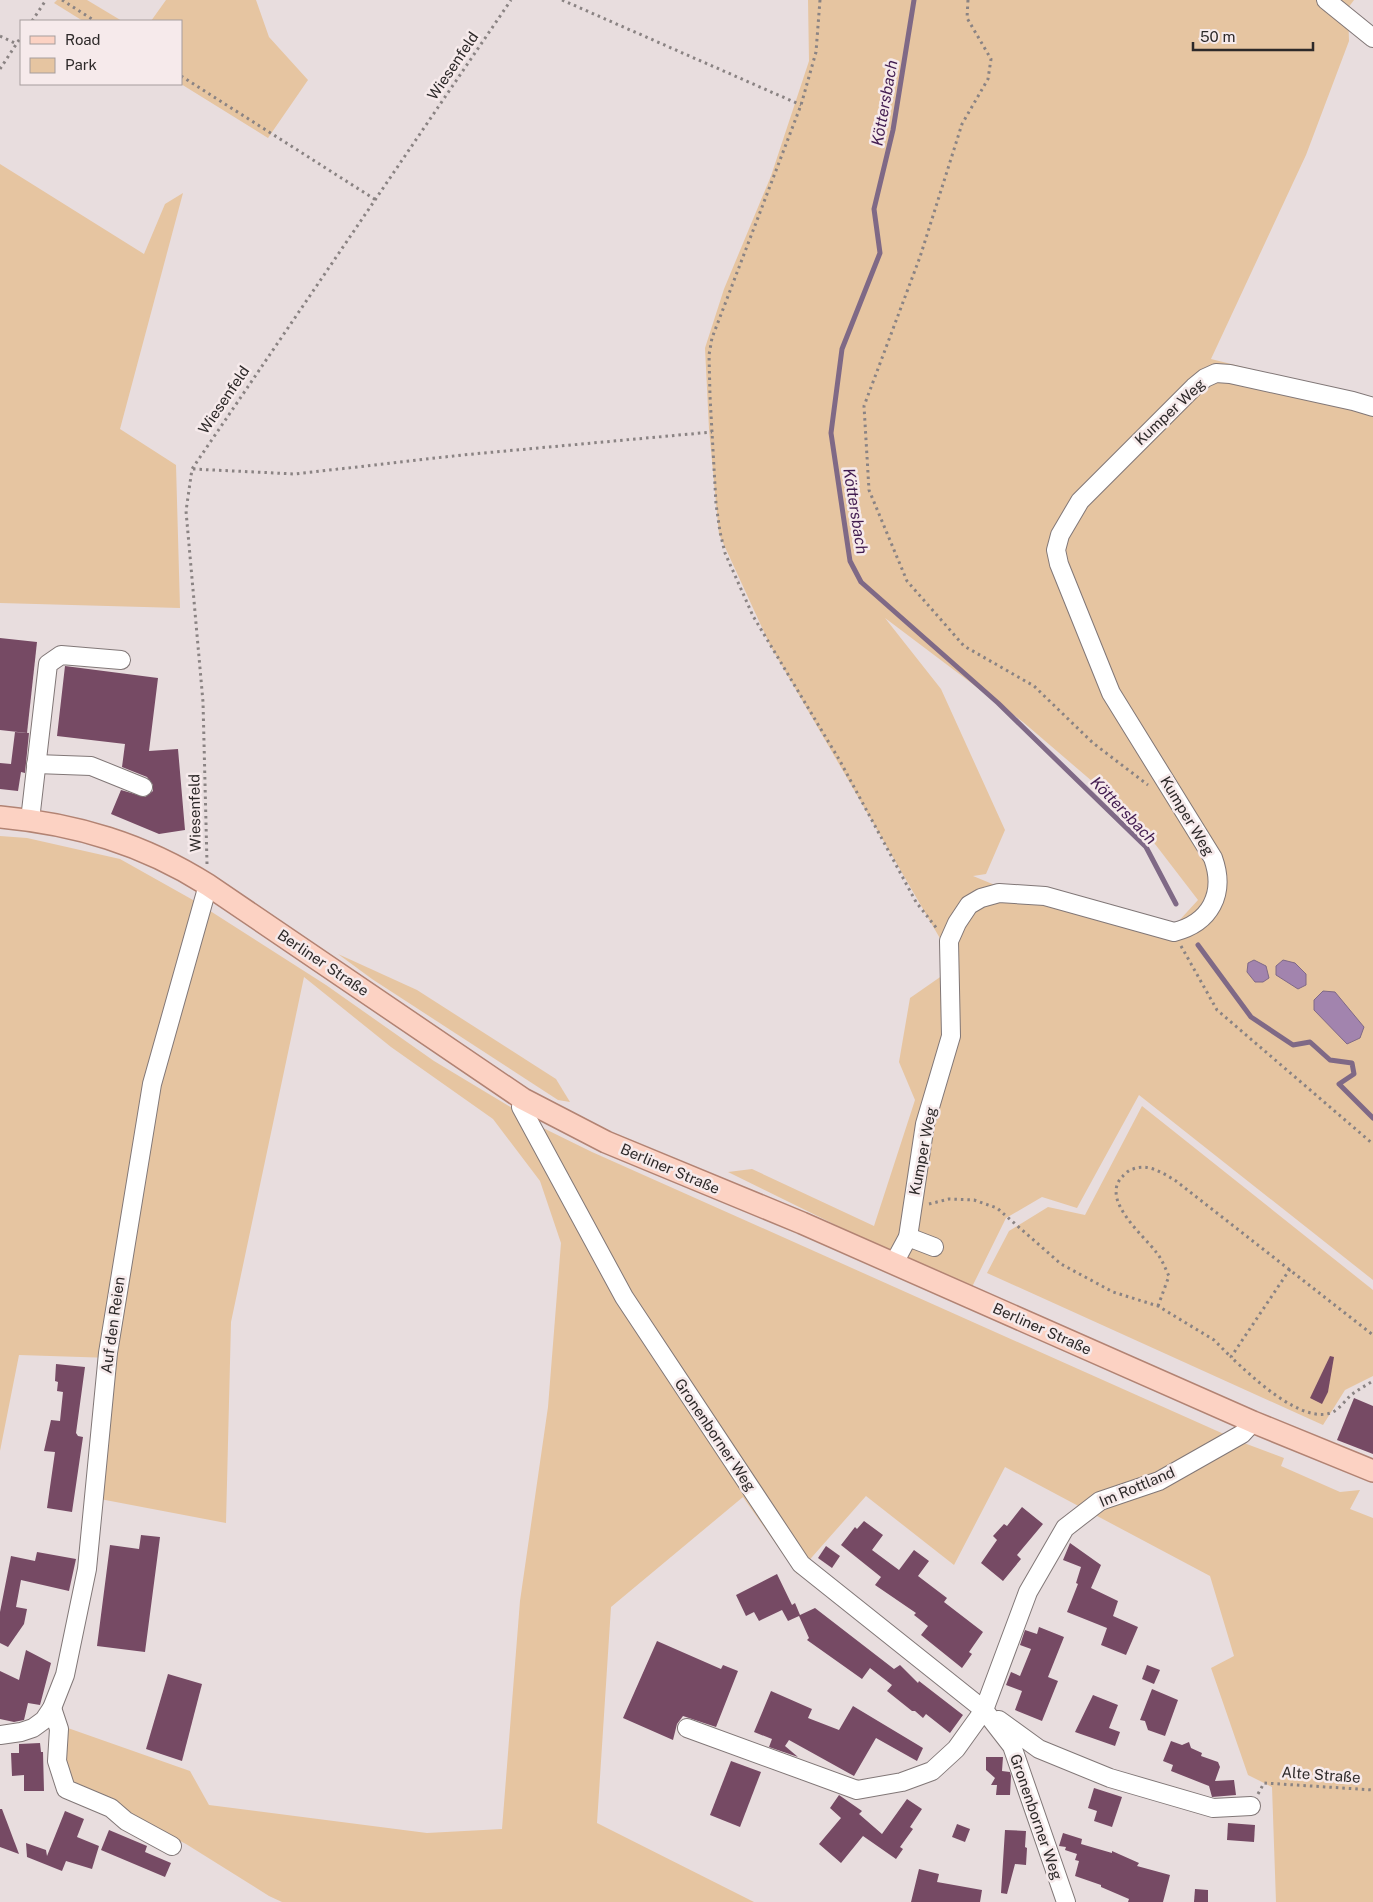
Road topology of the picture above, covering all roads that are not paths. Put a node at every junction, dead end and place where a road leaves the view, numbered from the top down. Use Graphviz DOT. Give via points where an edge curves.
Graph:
graph roads {
  1 [pos="1326,0"];
  2 [pos="1373,38"];
  3 [pos="1373,407"];
  4 [pos="121,660"];
  5 [pos="36,764"];
  6 [pos="143,787"];
  7 [pos="0,817"];
  8 [pos="30,820"];
  9 [pos="208,885"];
  10 [pos="523,1099"];
  11 [pos="908,1237"];
  12 [pos="934,1247"];
  13 [pos="894,1263"];
  14 [pos="1253,1422"];
  15 [pos="1373,1471"];
  16 [pos="52,1708"];
  17 [pos="984,1710"];
  18 [pos="687,1728"];
  19 [pos="0,1734"];
  20 [pos="1251,1806"];
  21 [pos="172,1846"];
  22 [pos="1066,1902"];
  1 -- 2 [label="street"];
  3 -- 11 [label="street, Kumper Weg" via="1216,373 1194,387 1080,501 1060,535 1056,550 1059,564 1111,693 1214,858 1218,871 1216,896 1211,908 1194,924 1174,932 1044,896 999,893 981,898 969,906 949,941 951,1036 925,1124"];
  4 -- 5 [label="street" via="60,655 48,664"];
  5 -- 6 [label="street" via="91,766"];
  5 -- 8 [label="street"];
  7 -- 8 [label="main road, Berliner Straße"];
  8 -- 9 [label="main road, Berliner Straße" via="95,834 148,852"];
  9 -- 10 [label="main road, Berliner Straße"];
  9 -- 16 [label="street, Auf den Reien" via="152,1084 108,1353 87,1569 65,1675"];
  10 -- 13 [label="main road, Berliner Straße" via="606,1142"];
  10 -- 17 [label="street, Gronenborner Weg" via="521,1107 624,1297 801,1564"];
  11 -- 12 [label="street"];
  11 -- 13 [label="street, Kumper Weg"];
  13 -- 14 [label="main road, Berliner Straße"];
  14 -- 15 [label="main road, Berliner Straße"];
  14 -- 17 [label="street, Im Rottland" via="1242,1434 1159,1481 1100,1501 1066,1528 1028,1592"];
  16 -- 19 [label="street, Auf den Reien" via="33,1728"];
  16 -- 21 [label="street" via="59,1729 57,1761 66,1789 111,1808 126,1821"];
  17 -- 18 [label="street" via="956,1749 932,1771 902,1782 857,1790"];
  17 -- 20 [label="street, Gronenborner Weg" via="1039,1749 1110,1778 1213,1808"];
  17 -- 22 [label="street, Gronenborner Weg" via="1012,1746"];
}
